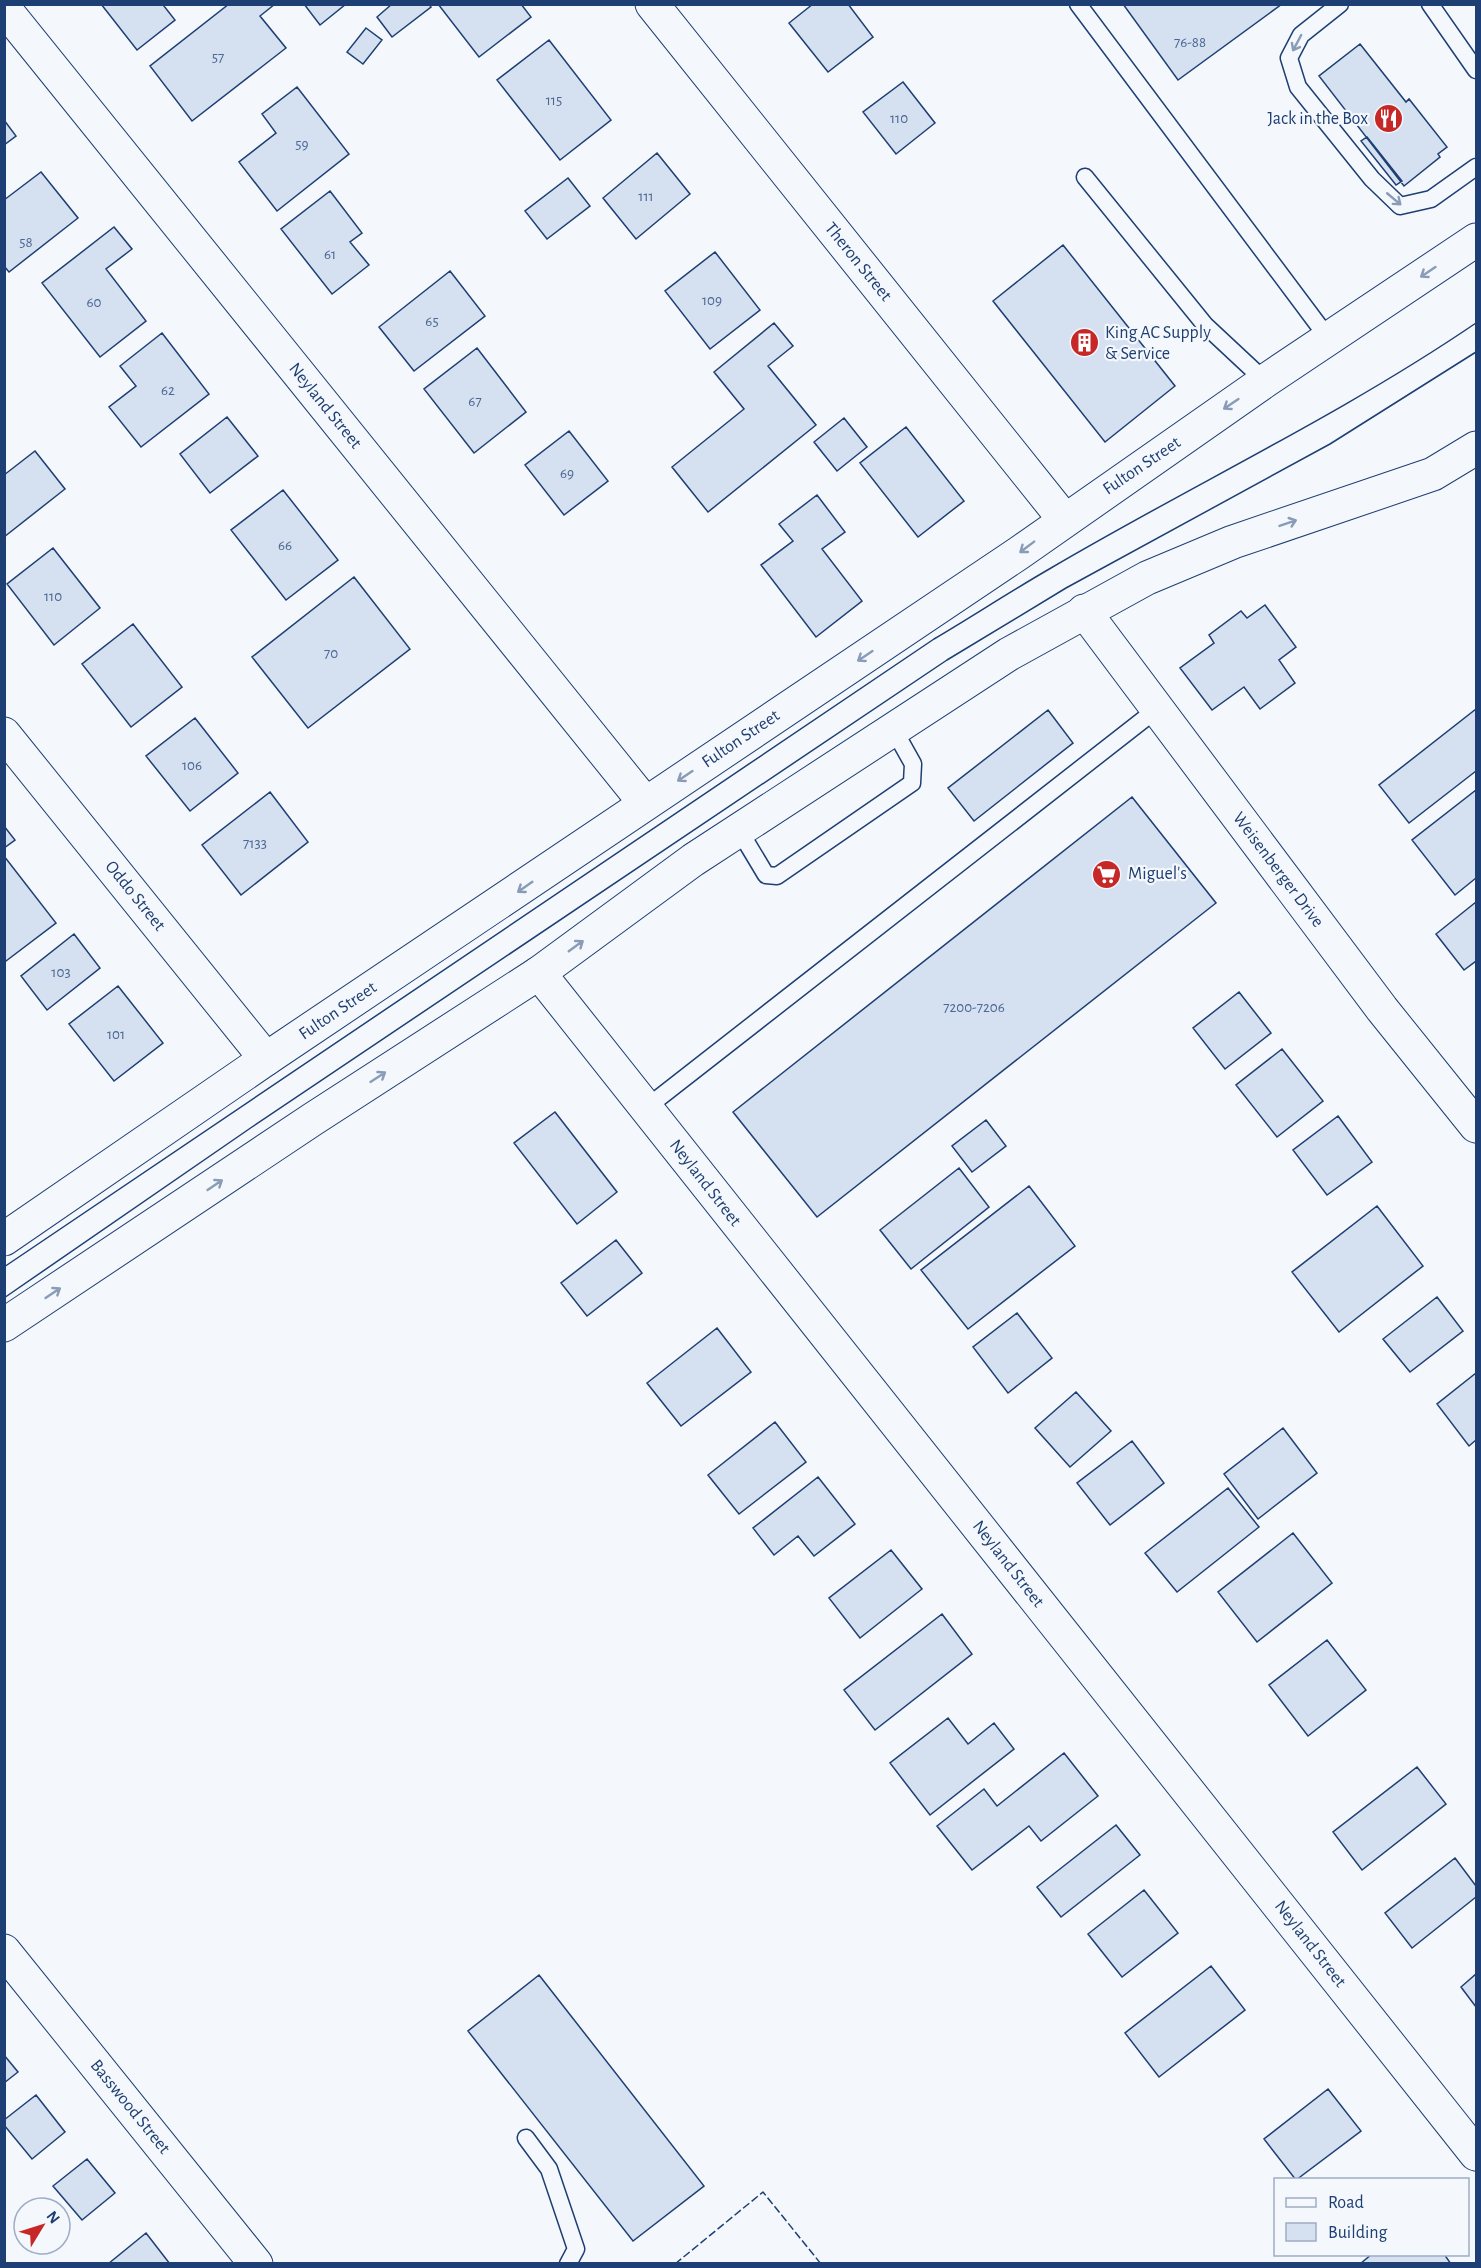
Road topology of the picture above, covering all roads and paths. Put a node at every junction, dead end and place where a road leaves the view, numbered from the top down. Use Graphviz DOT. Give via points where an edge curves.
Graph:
graph roads {
  1 [pos="652,4"];
  2 [pos="1078,4"];
  3 [pos="1340,4"];
  4 [pos="1430,4"];
  5 [pos="4,8"];
  6 [pos="1476,70"];
  7 [pos="1476,167"];
  8 [pos="1085,177"];
  9 [pos="1476,240"];
  10 [pos="1328,338"];
  11 [pos="1265,381"];
  12 [pos="1476,448"];
  13 [pos="1064,519"];
  14 [pos="1084,611"];
  15 [pos="1157,709"];
  16 [pos="894,730"];
  17 [pos="4,734"];
  18 [pos="645,803"];
  19 [pos="739,830"];
  20 [pos="539,973"];
  21 [pos="266,1059"];
  22 [pos="646,1108"];
  23 [pos="1476,1126"];
  24 [pos="4,1239"];
  25 [pos="4,1325"];
  26 [pos="4,1951"];
  27 [pos="526,2138"];
  28 [pos="1476,2154"];
  29 [pos="256,2264"];
  30 [pos="568,2264"];
  1 -- 13 [label="street, Theron Street"];
  2 -- 10 [label="lane"];
  3 -- 7 [label="lane, one-way" via="1301,35 1290,58 1298,87 1372,179 1400,206 1431,199"];
  4 -- 6 [label="lane"];
  5 -- 18 [label="street, Neyland Street"];
  8 -- 11 [label="lane" via="1205,325"];
  9 -- 10 [label="street, Fulton Street, one-way"];
  10 -- 11 [label="street, Fulton Street"];
  11 -- 13 [label="street, Fulton Street, one-way"];
  14 -- 12 [label="street, one-way" via="1147,578 1233,542 1433,474"];
  13 -- 18 [label="street, Fulton Street, one-way"];
  14 -- 15 [label="street, Weisenberger Drive"];
  14 -- 16 [label="street"];
  15 -- 22 [label="lane"];
  15 -- 23 [label="street, Weisenberger Drive" via="1382,1009"];
  16 -- 19 [label="street"];
  16 -- 19 [label="lane" via="913,764 912,783 777,876 766,875"];
  17 -- 21 [label="street, Oddo Street"];
  18 -- 21 [label="street, Fulton Street, one-way"];
  20 -- 19 [label="street, one-way"];
  20 -- 22 [label="street, Neyland Street"];
  25 -- 20 [label="street, one-way"];
  21 -- 24 [label="street, Fulton Street"];
  22 -- 28 [label="street, Neyland Street"];
  26 -- 29 [label="street, Basswood Street"];
  27 -- 30 [label="lane" via="549,2169 576,2249"];
}
